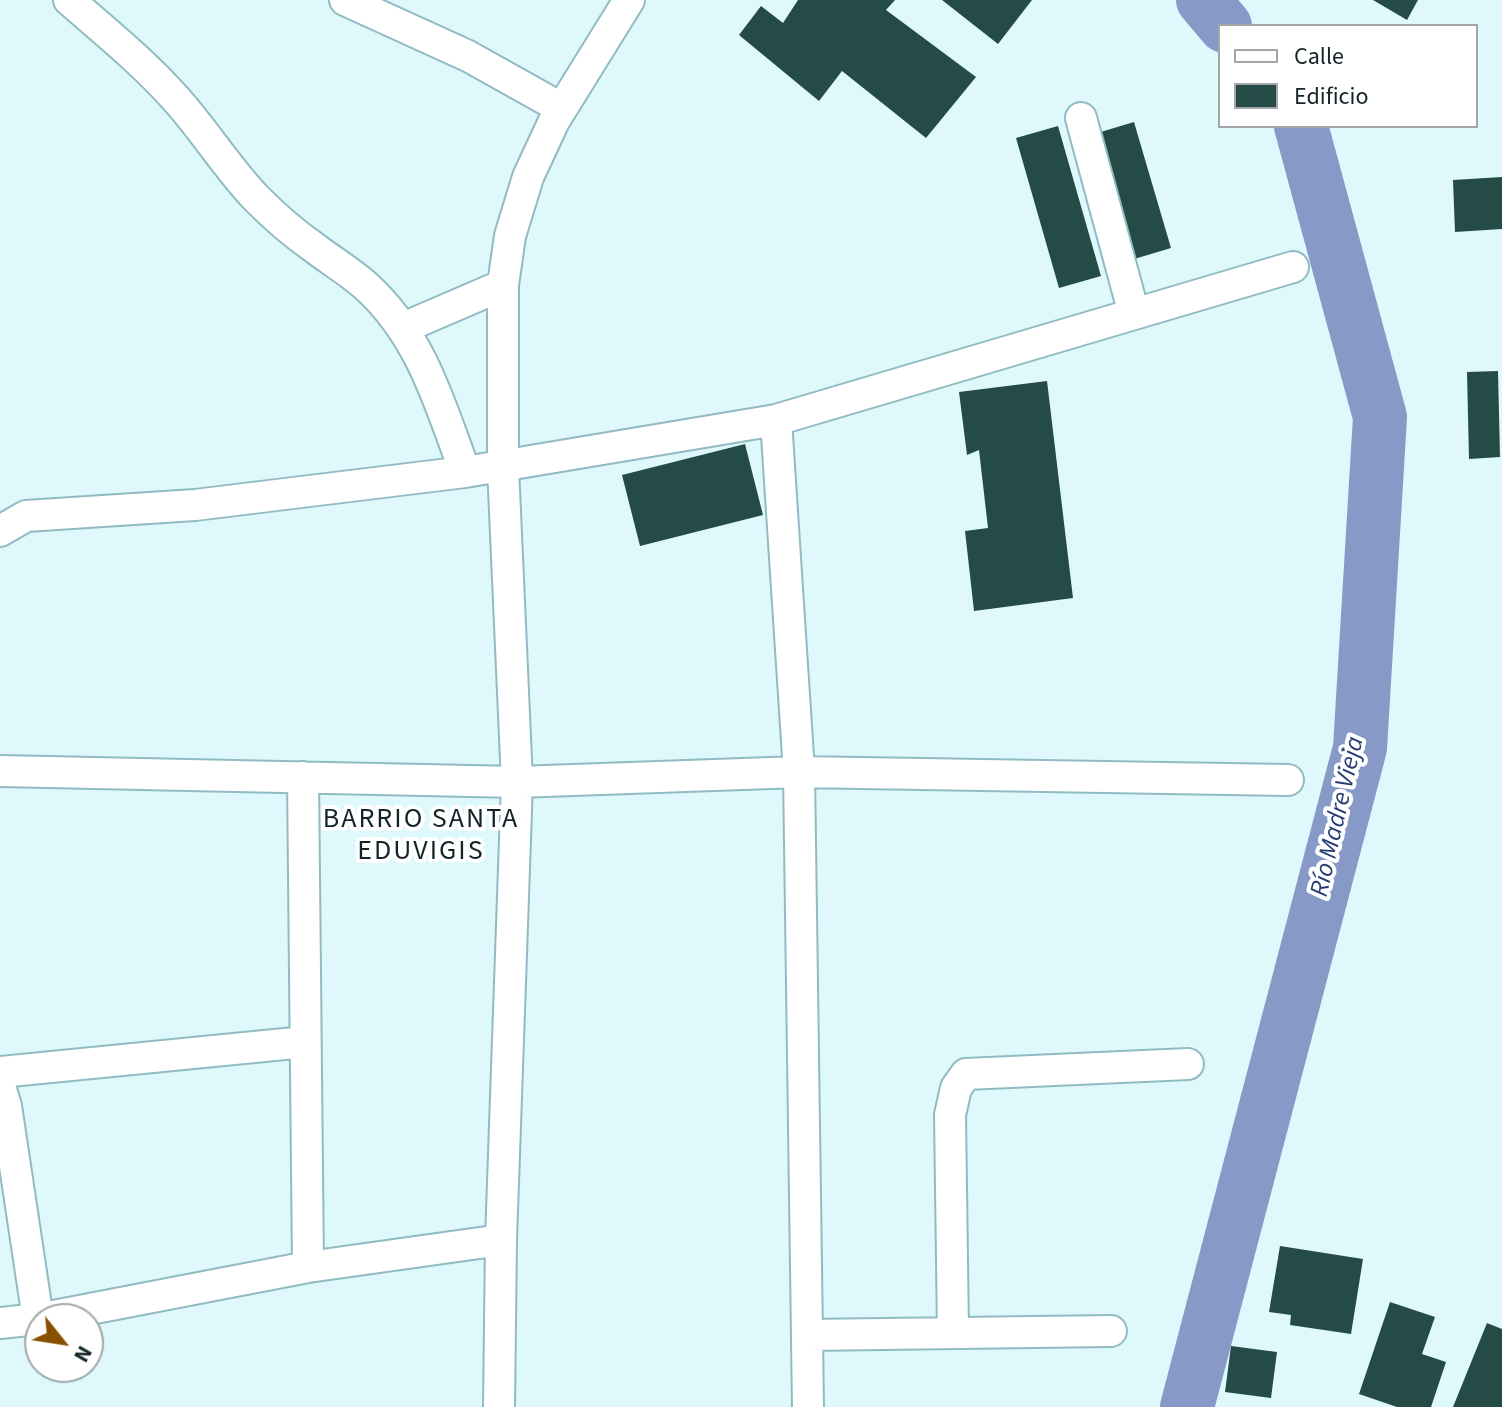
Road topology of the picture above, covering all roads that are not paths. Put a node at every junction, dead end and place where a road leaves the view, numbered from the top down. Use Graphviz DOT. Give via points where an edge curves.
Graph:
graph roads {
  1 [pos="69,0"];
  2 [pos="345,0"];
  3 [pos="629,0"];
  4 [pos="561,108"];
  5 [pos="1081,118"];
  6 [pos="1293,267"];
  7 [pos="503,285"];
  8 [pos="1134,314"];
  9 [pos="403,328"];
  10 [pos="776,420"];
  11 [pos="503,467"];
  12 [pos="465,472"];
  13 [pos="0,531"];
  14 [pos="0,771"];
  15 [pos="799,772"];
  16 [pos="303,777"];
  17 [pos="1288,780"];
  18 [pos="517,782"];
  19 [pos="305,1042"];
  20 [pos="1188,1064"];
  21 [pos="0,1072"];
  22 [pos="0,1086"];
  23 [pos="501,1240"];
  24 [pos="308,1267"];
  25 [pos="36,1303"];
  26 [pos="104,1306"];
  27 [pos="24,1320"];
  28 [pos="0,1323"];
  29 [pos="1111,1331"];
  30 [pos="953,1333"];
  31 [pos="807,1335"];
  32 [pos="499,1407"];
  33 [pos="808,1407"];
  1 -- 9 [label="street" via="147,69 256,198 366,286"];
  2 -- 4 [label="street" via="468,56"];
  3 -- 4 [label="street"];
  4 -- 7 [label="street" via="528,177 510,236"];
  5 -- 8 [label="street"];
  6 -- 8 [label="street"];
  7 -- 9 [label="street"];
  7 -- 11 [label="street"];
  8 -- 10 [label="street"];
  9 -- 12 [label="street" via="428,371"];
  10 -- 11 [label="street"];
  10 -- 15 [label="street"];
  11 -- 12 [label="street"];
  11 -- 18 [label="street"];
  12 -- 13 [label="street" via="195,505 26,516"];
  14 -- 16 [label="street"];
  15 -- 17 [label="street"];
  15 -- 18 [label="street"];
  15 -- 31 [label="street"];
  16 -- 18 [label="street"];
  16 -- 19 [label="street"];
  18 -- 23 [label="street"];
  19 -- 21 [label="street"];
  19 -- 24 [label="street"];
  20 -- 30 [label="street" via="966,1074 956,1088 950,1115"];
  22 -- 25 [label="street"];
  23 -- 24 [label="street"];
  23 -- 32 [label="street"];
  24 -- 26 [label="street"];
  27 -- 28 [label="street"];
  29 -- 30 [label="street"];
  30 -- 31 [label="street"];
  31 -- 33 [label="street"];
}
